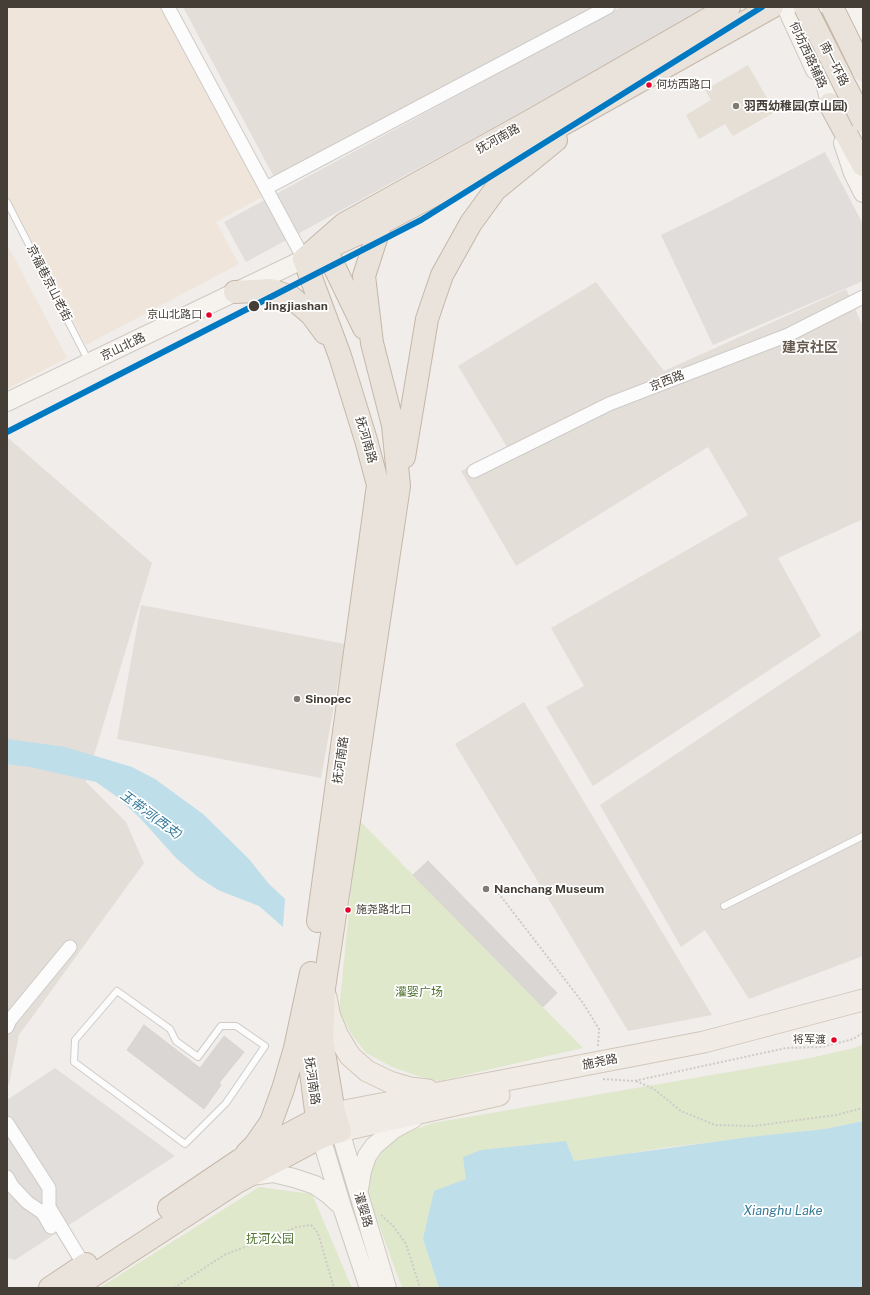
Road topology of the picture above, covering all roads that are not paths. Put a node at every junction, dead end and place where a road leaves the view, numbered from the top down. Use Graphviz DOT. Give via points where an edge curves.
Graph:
graph roads {
  1 [pos="168,7"];
  2 [pos="608,7"];
  3 [pos="729,7"];
  4 [pos="772,7"];
  5 [pos="786,7"];
  6 [pos="807,7"];
  7 [pos="826,7"];
  8 [pos="832,7"];
  9 [pos="851,7"];
  10 [pos="863,31"];
  11 [pos="863,59"];
  12 [pos="863,70"];
  13 [pos="627,88"];
  14 [pos="830,104"];
  15 [pos="863,121"];
  16 [pos="863,165"];
  17 [pos="266,188"];
  18 [pos="863,193"];
  19 [pos="7,202"];
  20 [pos="381,224"];
  21 [pos="304,259"];
  22 [pos="235,292"];
  23 [pos="863,297"];
  24 [pos="372,344"];
  25 [pos="340,356"];
  26 [pos="90,363"];
  27 [pos="7,402"];
  28 [pos="474,471"];
  29 [pos="399,486"];
  30 [pos="863,836"];
  31 [pos="724,906"];
  32 [pos="70,947"];
  33 [pos="318,981"];
  34 [pos="863,1000"];
  35 [pos="863,1012"];
  36 [pos="7,1027"];
  37 [pos="265,1046"];
  38 [pos="444,1099"];
  39 [pos="7,1123"];
  40 [pos="328,1125"];
  41 [pos="244,1168"];
  42 [pos="7,1177"];
  43 [pos="359,1194"];
  44 [pos="342,1207"];
  45 [pos="78,1274"];
  46 [pos="50,1288"];
  47 [pos="369,1288"];
  48 [pos="387,1288"];
  1 -- 17 [label="street"];
  2 -- 17 [label="street"];
  3 -- 21 [label="highway, 抚河南路" via="344,224"];
  4 -- 13 [label="highway, 抚河南路"];
  5 -- 14 [label="main road, 何坊西路辅路"];
  6 -- 14 [label="main road"];
  6 -- 15 [label="highway, 南一环路, bridge"];
  7 -- 11 [label="main road"];
  8 -- 12 [label="highway, 南一环路, bridge"];
  9 -- 10 [label="main road"];
  13 -- 20 [label="highway, 抚河南路"];
  13 -- 29 [label="highway" via="495,190 471,224 442,275 427,319"];
  14 -- 16 [label="highway"];
  14 -- 18 [label="main road" via="853,173"];
  17 -- 21 [label="street"];
  19 -- 26 [label="lane, 京福巷京山老街"];
  20 -- 21 [label="highway"];
  20 -- 24 [label="highway, 抚河南路" via="364,276"];
  21 -- 22 [label="main road, 京山北路"];
  21 -- 24 [label="highway" via="331,260"];
  21 -- 25 [label="highway, 抚河南路"];
  22 -- 25 [label="highway" via="271,290 291,297 311,314"];
  22 -- 26 [label="main road, 京山北路"];
  23 -- 28 [label="street, 京西路" via="788,335 609,404"];
  24 -- 29 [label="highway, 抚河南路" via="393,425"];
  25 -- 33 [label="highway, 抚河南路" via="378,485"];
  26 -- 27 [label="main road, 京山北路"];
  29 -- 33 [label="highway, 抚河南路"];
  30 -- 31 [label="lane"];
  32 -- 36 [label="street"];
  33 -- 38 [label="main road" via="338,1036 350,1056 367,1071 390,1082"];
  33 -- 40 [label="highway, 抚河南路" via="307,1041"];
  33 -- 41 [label="highway" via="273,1115"];
  34 -- 38 [label="main road, 施尧路" via="704,1042"];
  35 -- 38 [label="main road, 施尧路" via="709,1052 580,1077"];
  37 -- 37 [label="lane" via="226,1103 185,1144 74,1062 75,1040 117,991 170,1029 176,1041 198,1057 221,1026 236,1026"];
  38 -- 40 [label="main road, 施尧路"];
  38 -- 43 [label="main road" via="394,1129 374,1146 362,1171"];
  39 -- 45 [label="street" via="49,1188 49,1207"];
  40 -- 41 [label="highway, 抚河南路"];
  40 -- 43 [label="main road, 灌婴路"];
  40 -- 44 [label="main road, 灌婴路"];
  41 -- 44 [label="main road" via="315,1185"];
  41 -- 45 [label="highway, 抚河南路" via="230,1186"];
  42 -- 45 [label="street" via="27,1202 43,1213"];
  43 -- 48 [label="main road, 灌婴路"];
  44 -- 47 [label="main road, 灌婴路"];
  45 -- 46 [label="highway, 抚河南路"];
}
